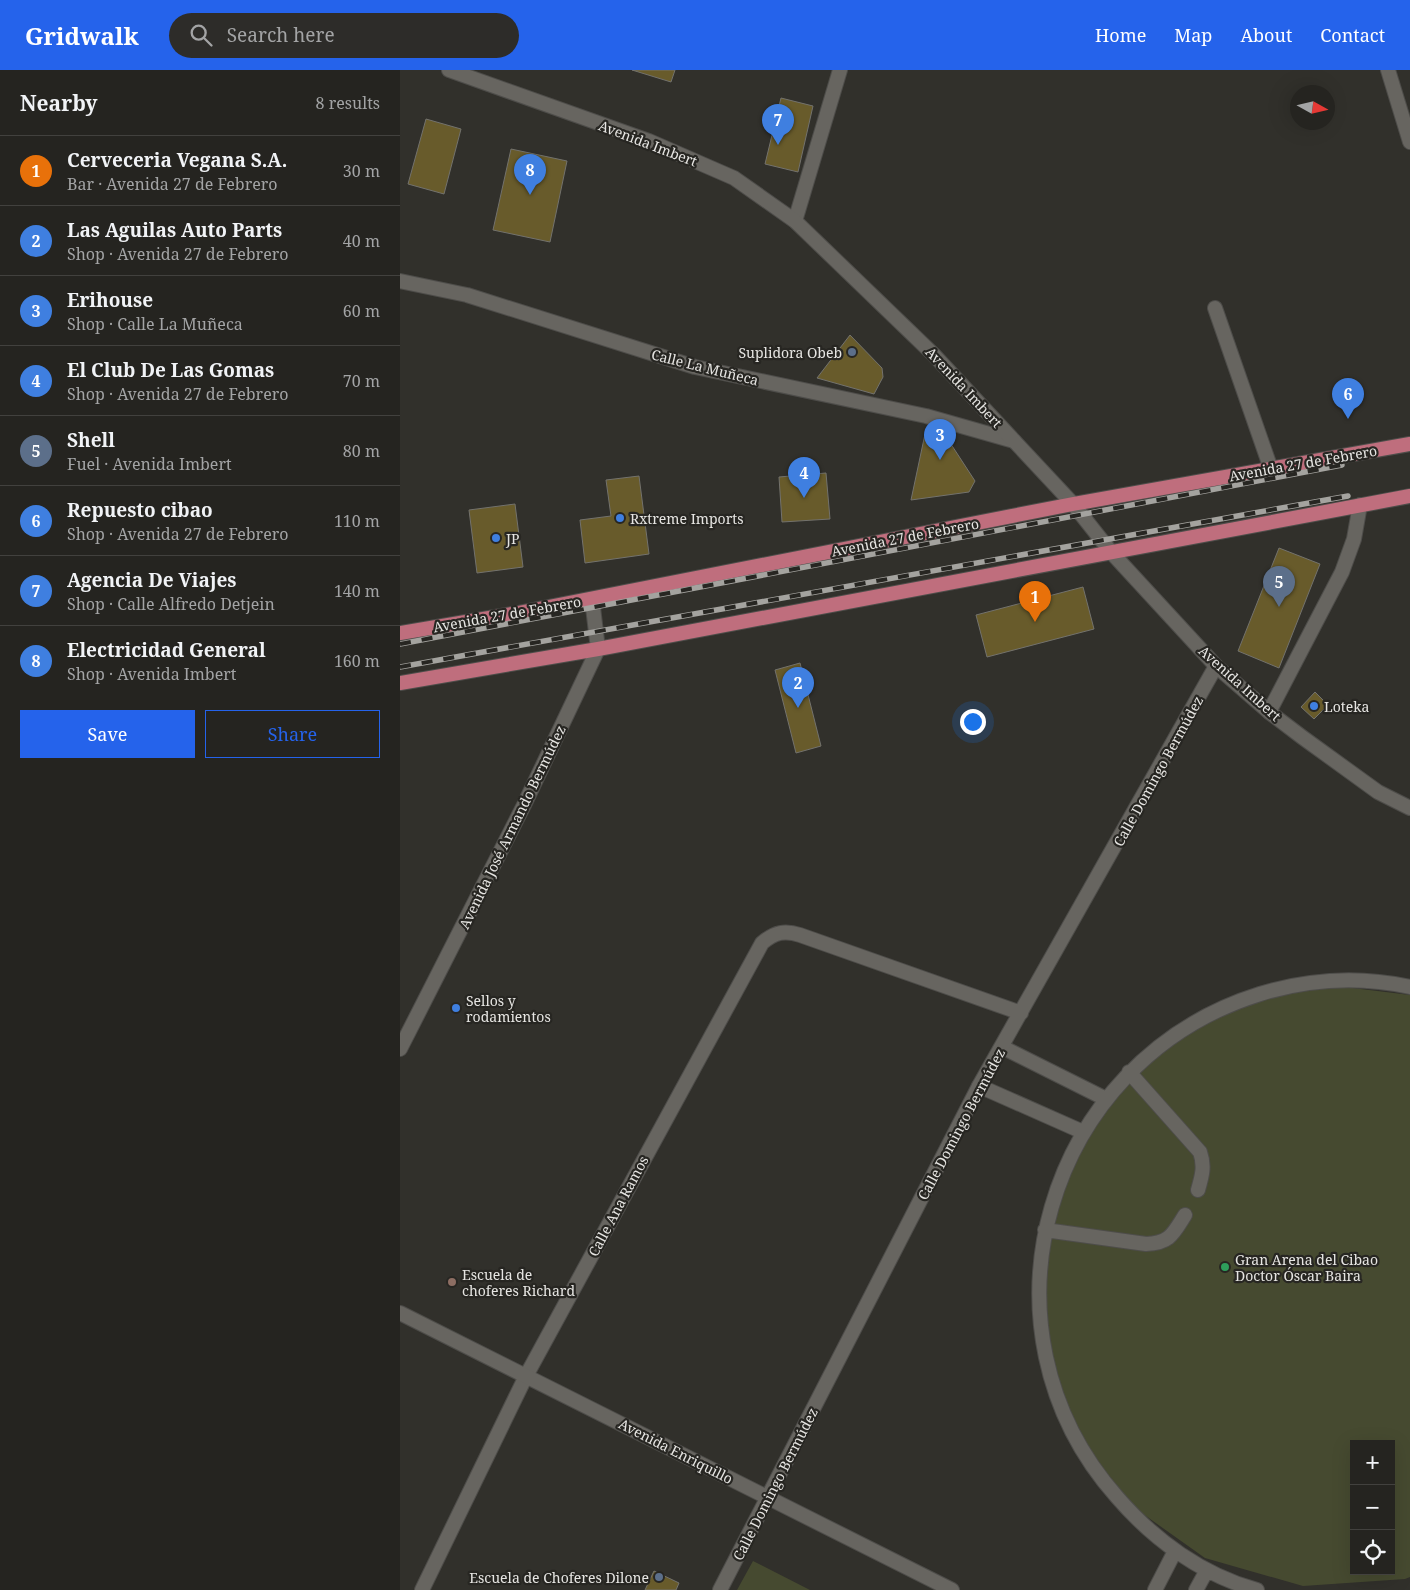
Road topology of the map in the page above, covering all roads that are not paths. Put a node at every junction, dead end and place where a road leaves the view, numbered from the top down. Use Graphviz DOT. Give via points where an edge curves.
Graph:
graph roads {
  1 [pos="449,70"];
  2 [pos="840,70"];
  3 [pos="1388,70"];
  4 [pos="1410,142"];
  5 [pos="795,221"];
  6 [pos="400,281"];
  7 [pos="1216,308"];
  8 [pos="1014,441"];
  9 [pos="1410,444"];
  10 [pos="1271,469"];
  11 [pos="1410,496"];
  12 [pos="1073,504"];
  13 [pos="1360,505"];
  14 [pos="1111,552"];
  15 [pos="592,599"];
  16 [pos="400,633"];
  17 [pos="598,649"];
  18 [pos="1216,666"];
  19 [pos="400,684"];
  20 [pos="1269,712"];
  21 [pos="1410,808"];
  22 [pos="1410,987"];
  23 [pos="1021,1014"];
  24 [pos="1002,1047"];
  25 [pos="400,1049"];
  26 [pos="1129,1072"];
  27 [pos="979,1086"];
  28 [pos="1106,1099"];
  29 [pos="1083,1132"];
  30 [pos="1198,1190"];
  31 [pos="1185,1215"];
  32 [pos="1045,1230"];
  33 [pos="400,1313"];
  34 [pos="526,1376"];
  35 [pos="769,1497"];
  36 [pos="1175,1551"];
  37 [pos="1206,1570"];
  38 [pos="422,1590"];
  39 [pos="720,1590"];
  40 [pos="952,1590"];
  41 [pos="1155,1590"];
  42 [pos="1196,1590"];
  43 [pos="1257,1590"];
  1 -- 5 [label="street, Avenida Imbert" via="649,141 734,178"];
  2 -- 5 [label="street"];
  3 -- 4 [label="street"];
  5 -- 8 [label="street, Avenida Imbert" via="934,355"];
  6 -- 8 [label="street, Calle La Muñeca" via="467,295 695,367 926,416"];
  7 -- 10 [label="street"];
  8 -- 12 [label="street, Avenida Imbert"];
  9 -- 10 [label="main road, Avenida 27 de Febrero"];
  10 -- 12 [label="main road, Avenida 27 de Febrero"];
  11 -- 13 [label="main road"];
  12 -- 14 [label="street, Avenida Imbert"];
  12 -- 15 [label="main road, Avenida 27 de Febrero"];
  13 -- 14 [label="main road"];
  13 -- 20 [label="street" via="1354,539 1342,572"];
  14 -- 17 [label="main road"];
  14 -- 18 [label="street, Avenida Imbert"];
  15 -- 16 [label="main road, Avenida 27 de Febrero"];
  15 -- 17 [label="street"];
  17 -- 19 [label="main road"];
  17 -- 25 [label="street, Avenida José Armando Bermúdez" via="524,805"];
  18 -- 20 [label="street, Avenida Imbert"];
  18 -- 23 [label="street, Calle Domingo Bermúdez"];
  20 -- 21 [label="street, Avenida Imbert" via="1378,792"];
  22 -- 26 [label="street" via="1386,982 1334,980 1283,987 1233,1002 1190,1024"];
  23 -- 24 [label="street, Calle Domingo Bermúdez"];
  23 -- 34 [label="street, Calle Ana Ramos" via="800,935 785,932 770,936 756,951"];
  24 -- 27 [label="street, Calle Domingo Bermúdez"];
  24 -- 28 [label="street"];
  26 -- 28 [label="street"];
  26 -- 30 [label="street" via="1200,1152 1204,1168"];
  27 -- 29 [label="street"];
  27 -- 35 [label="street, Calle Domingo Bermúdez"];
  28 -- 29 [label="street"];
  29 -- 32 [label="street" via="1060,1180"];
  31 -- 32 [label="street" via="1172,1236 1156,1244"];
  32 -- 36 [label="street" via="1039,1282 1042,1334 1056,1394 1072,1434 1100,1479 1134,1518"];
  33 -- 34 [label="street, Avenida Enriquillo"];
  34 -- 35 [label="street, Avenida Enriquillo"];
  34 -- 38 [label="street, Calle Ana Ramos"];
  35 -- 39 [label="street, Calle Domingo Bermúdez"];
  35 -- 40 [label="street, Avenida Enriquillo"];
  36 -- 37 [label="street"];
  36 -- 41 [label="street"];
  37 -- 42 [label="street"];
  37 -- 43 [label="street"];
}
